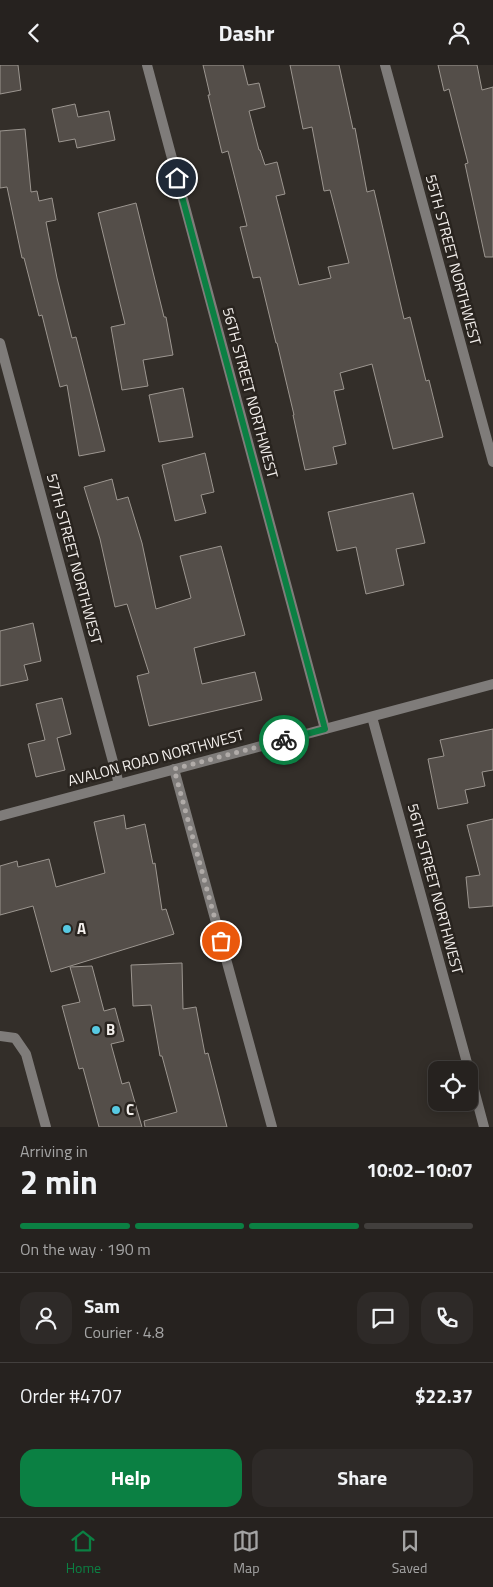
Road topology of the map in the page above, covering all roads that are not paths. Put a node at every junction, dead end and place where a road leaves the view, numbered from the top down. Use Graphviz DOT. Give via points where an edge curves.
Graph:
graph roads {
  1 [pos="146,65"];
  2 [pos="385,65"];
  3 [pos="0,343"];
  4 [pos="493,462"];
  5 [pos="493,684"];
  6 [pos="372,717"];
  7 [pos="325,729"];
  8 [pos="174,769"];
  9 [pos="119,784"];
  10 [pos="0,816"];
  11 [pos="0,1036"];
  12 [pos="467,1061"];
  13 [pos="478,1104"];
  14 [pos="46,1127"];
  15 [pos="272,1127"];
  16 [pos="484,1127"];
  1 -- 7 [label="street, 56TH STREET NORTHWEST"];
  2 -- 4 [label="street, 55TH STREET NORTHWEST"];
  3 -- 9 [label="street, 57TH STREET NORTHWEST"];
  5 -- 6 [label="street, AVALON ROAD NORTHWEST"];
  6 -- 7 [label="street, AVALON ROAD NORTHWEST"];
  6 -- 12 [label="street, 56TH STREET NORTHWEST"];
  7 -- 8 [label="street, AVALON ROAD NORTHWEST"];
  8 -- 9 [label="street, AVALON ROAD NORTHWEST"];
  8 -- 15 [label="street"];
  9 -- 10 [label="street, AVALON ROAD NORTHWEST"];
  11 -- 14 [label="street" via="15,1038 26,1053"];
  13 -- 16 [label="street, 56TH STREET NORTHWEST"];
}
